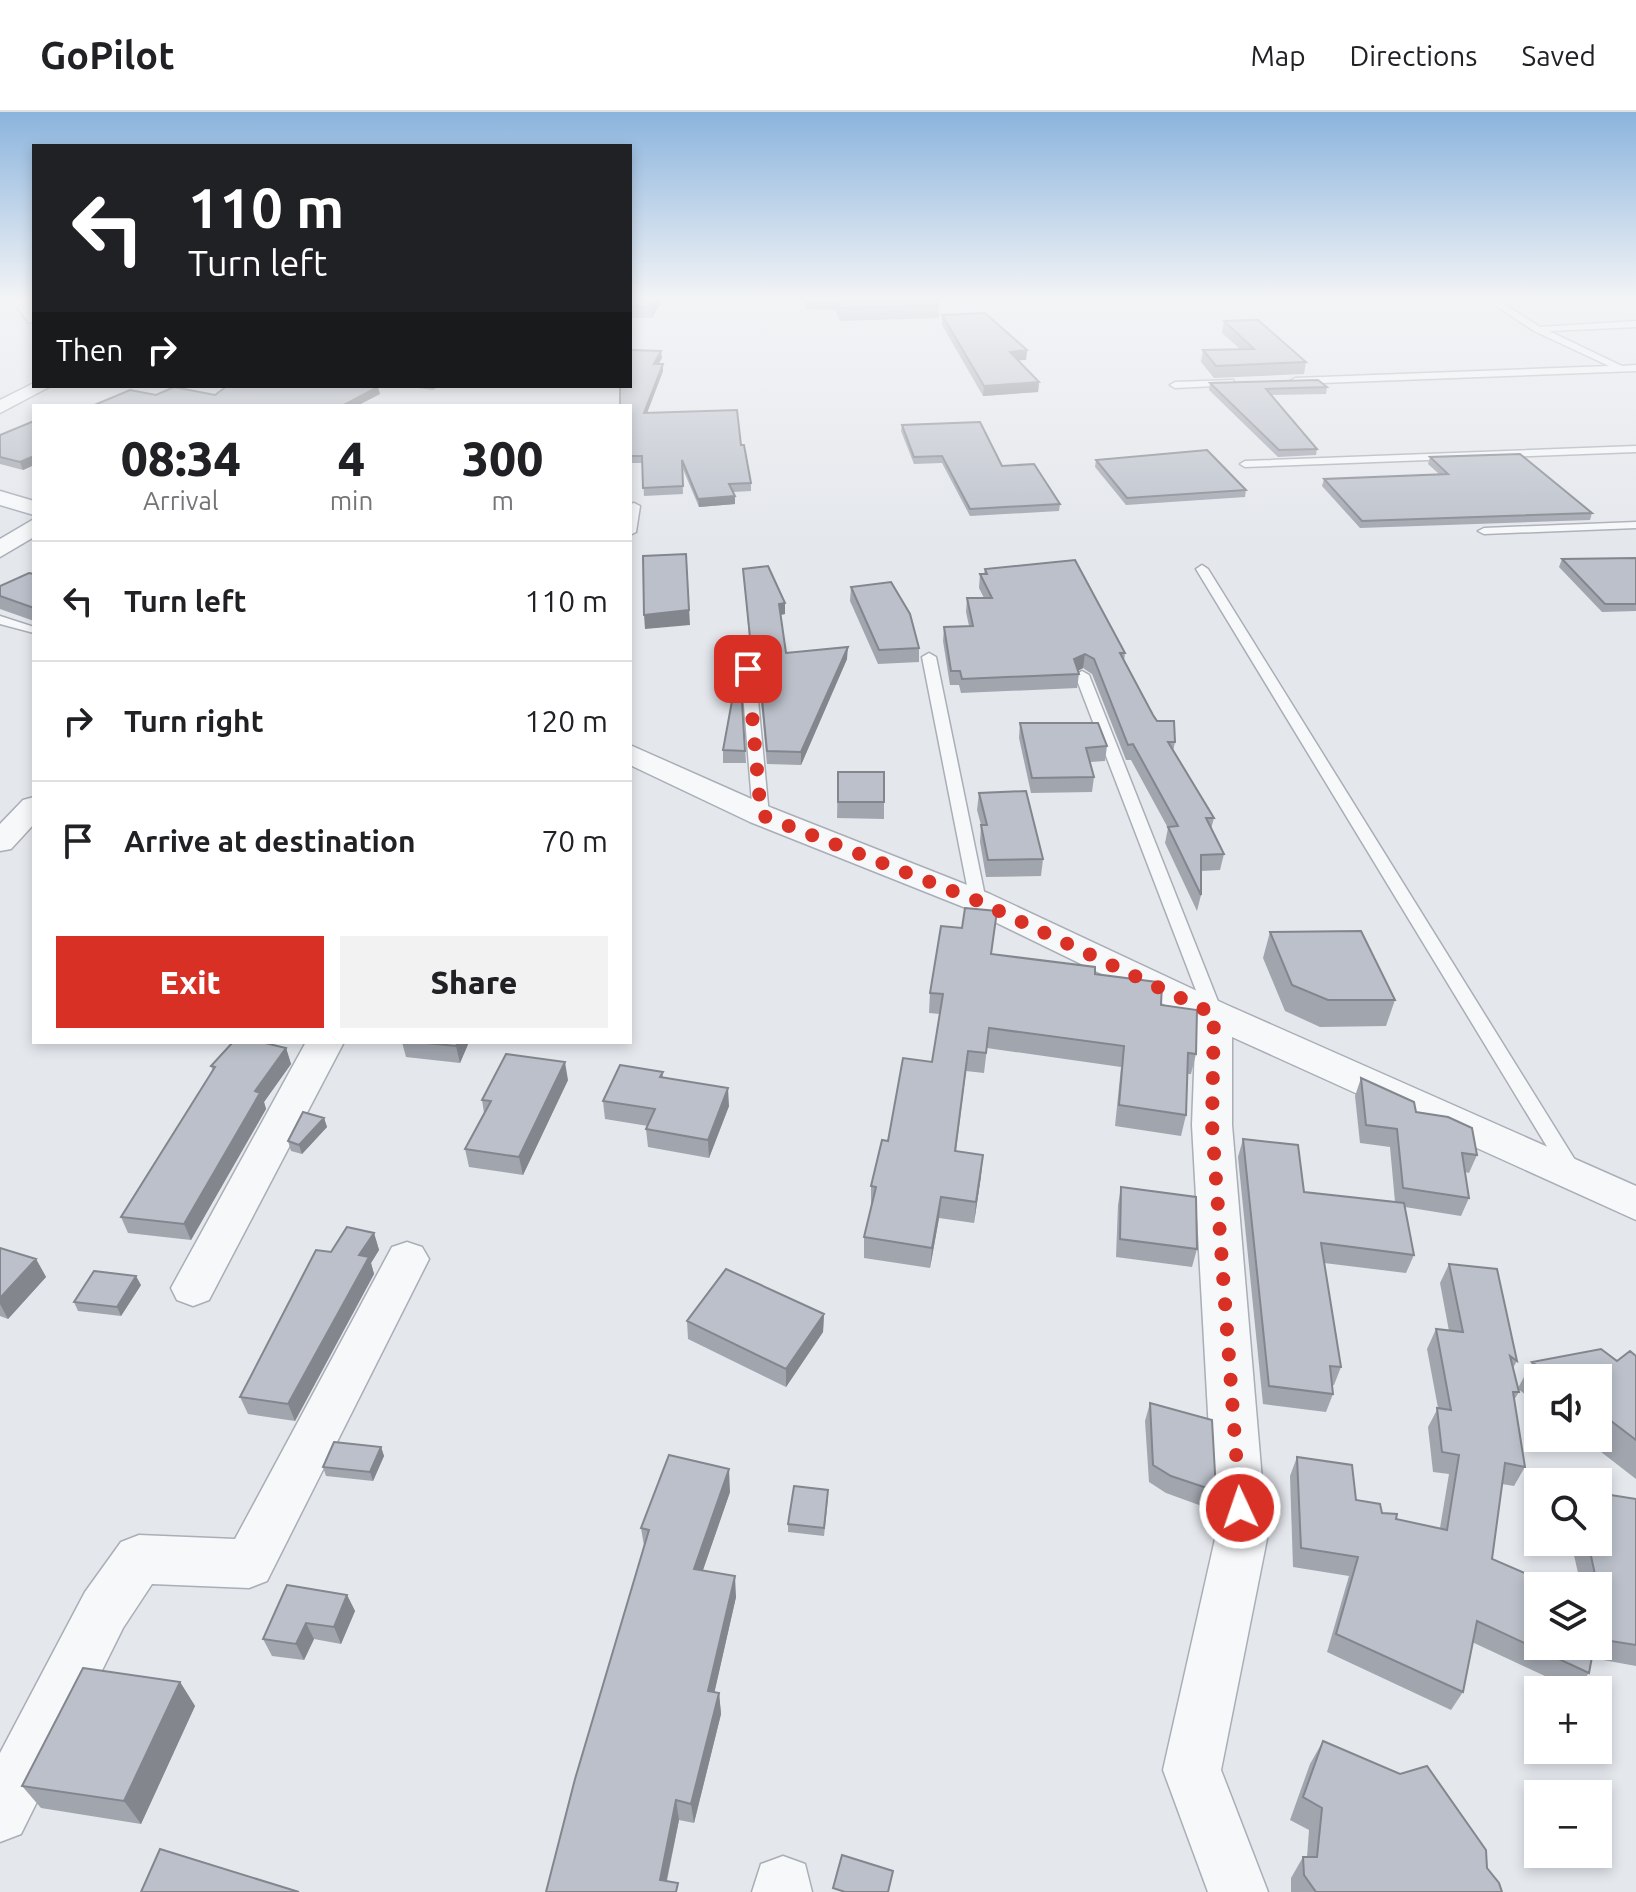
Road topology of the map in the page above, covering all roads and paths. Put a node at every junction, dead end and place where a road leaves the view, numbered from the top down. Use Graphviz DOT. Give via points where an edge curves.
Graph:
graph roads {
  1 [pos="1326,380"];
  2 [pos="1279,382"];
  3 [pos="1250,383"];
  4 [pos="1175,385"];
  5 [pos="38,388"];
  6 [pos="0,407"];
  7 [pos="1636,449"];
  8 [pos="1245,464"];
  9 [pos="0,498"];
  10 [pos="634,506"];
  11 [pos="32,507"];
  12 [pos="632,519"];
  13 [pos="1636,525"];
  14 [pos="32,527"];
  15 [pos="1484,531"];
  16 [pos="0,550"];
  17 [pos="1202,569"];
  18 [pos="0,620"];
  19 [pos="32,630"];
  20 [pos="929,657"];
  21 [pos="748,669"];
  22 [pos="1082,675"];
  23 [pos="632,755"];
  24 [pos="32,808"];
  25 [pos="761,815"];
  26 [pos="0,842"];
  27 [pos="978,901"];
  28 [pos="1214,1014"];
  29 [pos="324,1044"];
  30 [pos="1574,1175"];
  31 [pos="1636,1204"];
  32 [pos="407,1259"];
  33 [pos="193,1288"];
  34 [pos="0,1813"];
  35 [pos="1238,1892"];
  1 -- 2 [label="lane"];
  3 -- 4 [label="lane"];
  5 -- 6 [label="street"];
  7 -- 8 [label="lane"];
  9 -- 11 [label="street"];
  10 -- 12 [label="lane"];
  13 -- 15 [label="lane"];
  14 -- 16 [label="street"];
  17 -- 30 [label="lane"];
  18 -- 19 [label="lane"];
  20 -- 27 [label="lane"];
  21 -- 25 [label="lane"];
  22 -- 28 [label="lane"];
  23 -- 25 [label="street"];
  24 -- 26 [label="street"];
  25 -- 27 [label="street"];
  27 -- 28 [label="street"];
  28 -- 30 [label="street"];
  28 -- 35 [label="street" via="1212,1125 1241,1539 1192,1770"];
  29 -- 33 [label="street"];
  30 -- 31 [label="street"];
  32 -- 34 [label="street" via="249,1564 139,1559 104,1610"];
}
